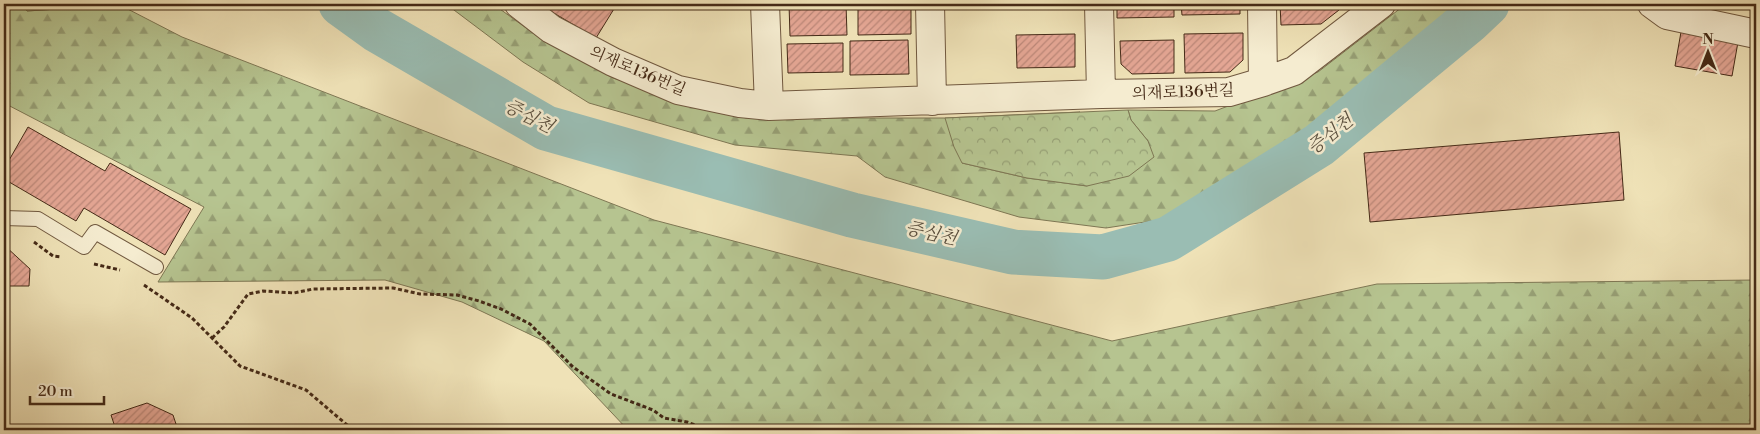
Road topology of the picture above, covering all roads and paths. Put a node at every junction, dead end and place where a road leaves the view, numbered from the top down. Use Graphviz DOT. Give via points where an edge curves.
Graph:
graph roads {
  1 [pos="519,4"];
  2 [pos="765,4"];
  3 [pos="930,4"];
  4 [pos="1099,4"];
  5 [pos="1262,4"];
  6 [pos="1381,4"];
  7 [pos="1652,4"];
  8 [pos="1756,34"];
  9 [pos="1263,82"];
  10 [pos="1101,94"];
  11 [pos="932,100"];
  12 [pos="769,106"];
  13 [pos="4,218"];
  14 [pos="32,240"];
  15 [pos="62,258"];
  16 [pos="88,263"];
  17 [pos="156,267"];
  18 [pos="124,270"];
  19 [pos="139,281"];
  20 [pos="212,338"];
  21 [pos="353,430"];
  22 [pos="708,430"];
  1 -- 12 [label="street, 의재로136번길" via="550,29 613,62 678,90"];
  2 -- 12 [label="street"];
  3 -- 11 [label="street"];
  4 -- 10 [label="street"];
  5 -- 9 [label="street"];
  6 -- 9 [label="street, 의재로136번길" via="1294,71"];
  7 -- 8 [label="street" via="1667,15"];
  9 -- 10 [label="street, 의재로136번길" via="1229,92"];
  10 -- 11 [label="street, 의재로136번길"];
  11 -- 12 [label="street, 의재로136번길"];
  13 -- 17 [label="lane" via="38,219 84,247 95,232"];
  14 -- 15 [label="path" via="53,256"];
  16 -- 18 [label="path"];
  19 -- 20 [label="path" via="192,318"];
  20 -- 21 [label="path" via="240,366 306,390"];
  20 -- 22 [label="path" via="248,294 263,291 294,293 314,288 393,288 420,294 457,295 501,309 530,324 573,366 611,394 653,410 664,418"];
}
